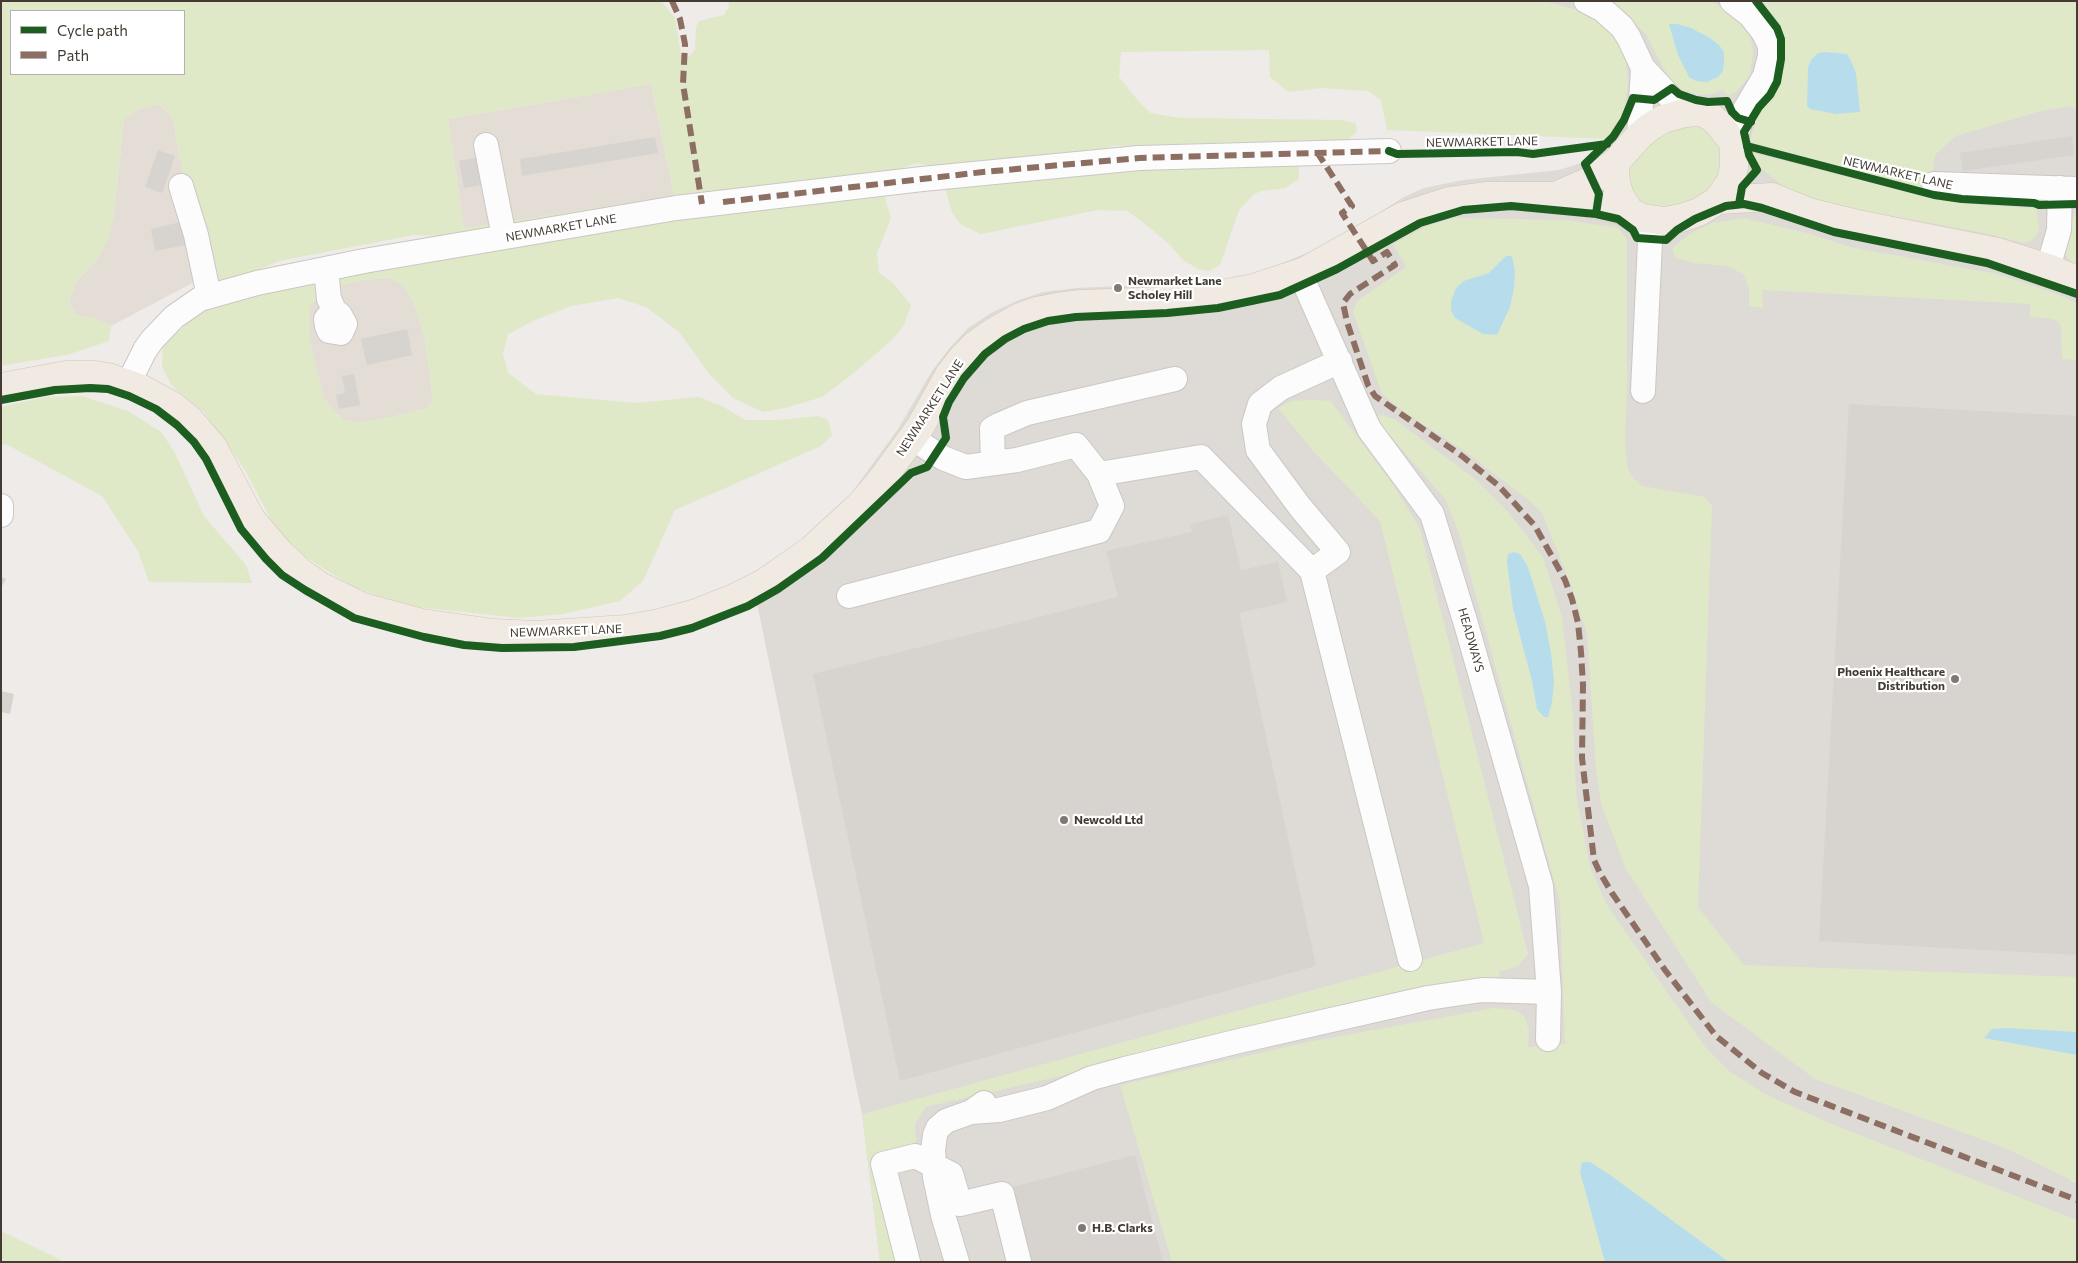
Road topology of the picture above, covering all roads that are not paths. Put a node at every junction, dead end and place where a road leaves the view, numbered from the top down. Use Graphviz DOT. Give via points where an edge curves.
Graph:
graph roads {
  1 [pos="1586,1"];
  2 [pos="1732,1"];
  3 [pos="1644,68"];
  4 [pos="1749,100"];
  5 [pos="1693,112"];
  6 [pos="1639,136"];
  7 [pos="486,145"];
  8 [pos="1734,149"];
  9 [pos="1389,151"];
  10 [pos="1616,162"];
  11 [pos="1934,184"];
  12 [pos="181,186"];
  13 [pos="2068,189"];
  14 [pos="1555,196"];
  15 [pos="1772,197"];
  16 [pos="1718,200"];
  17 [pos="1640,216"];
  18 [pos="504,237"];
  19 [pos="2048,268"];
  20 [pos="326,269"];
  21 [pos="1300,273"];
  22 [pos="2077,280"];
  23 [pos="209,296"];
  24 [pos="334,310"];
  25 [pos="1340,361"];
  26 [pos="1175,379"];
  27 [pos="128,384"];
  28 [pos="1,387"];
  29 [pos="1643,391"];
  30 [pos="912,438"];
  31 [pos="988,464"];
  32 [pos="1099,474"];
  33 [pos="1,506"];
  34 [pos="1,516"];
  35 [pos="1312,571"];
  36 [pos="849,596"];
  37 [pos="1410,959"];
  38 [pos="1549,992"];
  39 [pos="1548,1039"];
  40 [pos="934,1165"];
  41 [pos="908,1262"];
  42 [pos="957,1262"];
  43 [pos="1019,1262"];
  1 -- 3 [label="street" via="1603,10 1622,27"];
  2 -- 4 [label="street" via="1758,24 1770,46 1765,76"];
  3 -- 5 [label="street"];
  3 -- 6 [label="street"];
  4 -- 5 [label="street" via="1719,110"];
  4 -- 8 [label="street"];
  5 -- 6 [label="main road, NEWMARKET LANE" via="1663,119"];
  5 -- 8 [label="main road, NEWMARKET LANE" via="1719,124"];
  6 -- 10 [label="main road, NEWMARKET LANE"];
  7 -- 18 [label="street"];
  8 -- 15 [label="main road, NEWMARKET LANE"];
  8 -- 16 [label="main road, NEWMARKET LANE" via="1731,181"];
  9 -- 18 [label="street, NEWMARKET LANE" via="1139,158 983,172 676,208"];
  10 -- 14 [label="main road, NEWMARKET LANE" via="1592,180"];
  10 -- 17 [label="main road" via="1620,196"];
  11 -- 13 [label="street, NEWMARKET LANE"];
  12 -- 23 [label="street"];
  13 -- 19 [label="street, NEWMARKET LANE"];
  14 -- 17 [label="main road, NEWMARKET LANE"];
  14 -- 21 [label="main road, NEWMARKET LANE" via="1479,196 1424,208 1403,216"];
  15 -- 16 [label="main road, NEWMARKET LANE"];
  15 -- 19 [label="main road, NEWMARKET LANE" via="1828,217 1976,247"];
  16 -- 17 [label="main road, NEWMARKET LANE" via="1682,218 1665,221"];
  17 -- 29 [label="street"];
  18 -- 20 [label="street, NEWMARKET LANE"];
  19 -- 22 [label="main road, NEWMARKET LANE"];
  20 -- 23 [label="street, NEWMARKET LANE"];
  20 -- 24 [label="street" via="329,299"];
  21 -- 25 [label="street, HEADWAYS"];
  21 -- 30 [label="main road, NEWMARKET LANE" via="1218,296 1065,306 1018,318 974,345 962,358"];
  23 -- 27 [label="street, NEWMARKET LANE" via="188,306 158,334 145,350"];
  25 -- 35 [label="street" via="1281,388 1260,404 1254,424 1258,450 1338,552"];
  25 -- 38 [label="street, HEADWAYS" via="1369,429 1432,514 1540,886"];
  26 -- 31 [label="street" via="1027,413 992,429"];
  27 -- 28 [label="main road, NEWMARKET LANE" via="108,377 81,374"];
  27 -- 30 [label="main road, NEWMARKET LANE" via="173,406 189,419 213,447 251,519 300,572 320,586 384,614 494,633 536,635 626,629 687,615 734,598 788,567 839,526 860,506"];
  30 -- 31 [label="street" via="966,467"];
  31 -- 32 [label="street" via="1017,460 1076,444"];
  32 -- 35 [label="street" via="1201,457"];
  32 -- 36 [label="street" via="1112,506 1099,531"];
  33 -- 34 [label="street"];
  35 -- 37 [label="street"];
  38 -- 39 [label="street, HEADWAYS"];
  38 -- 40 [label="street" via="1482,990 1428,998 1239,1040 1092,1078 1047,1098 999,1110 972,1112 946,1121 938,1128 933,1150"];
  40 -- 41 [label="street" via="915,1156 883,1164"];
  40 -- 42 [label="street" via="943,1215"];
  40 -- 43 [label="street" via="951,1174 960,1204 1002,1194"];
}
